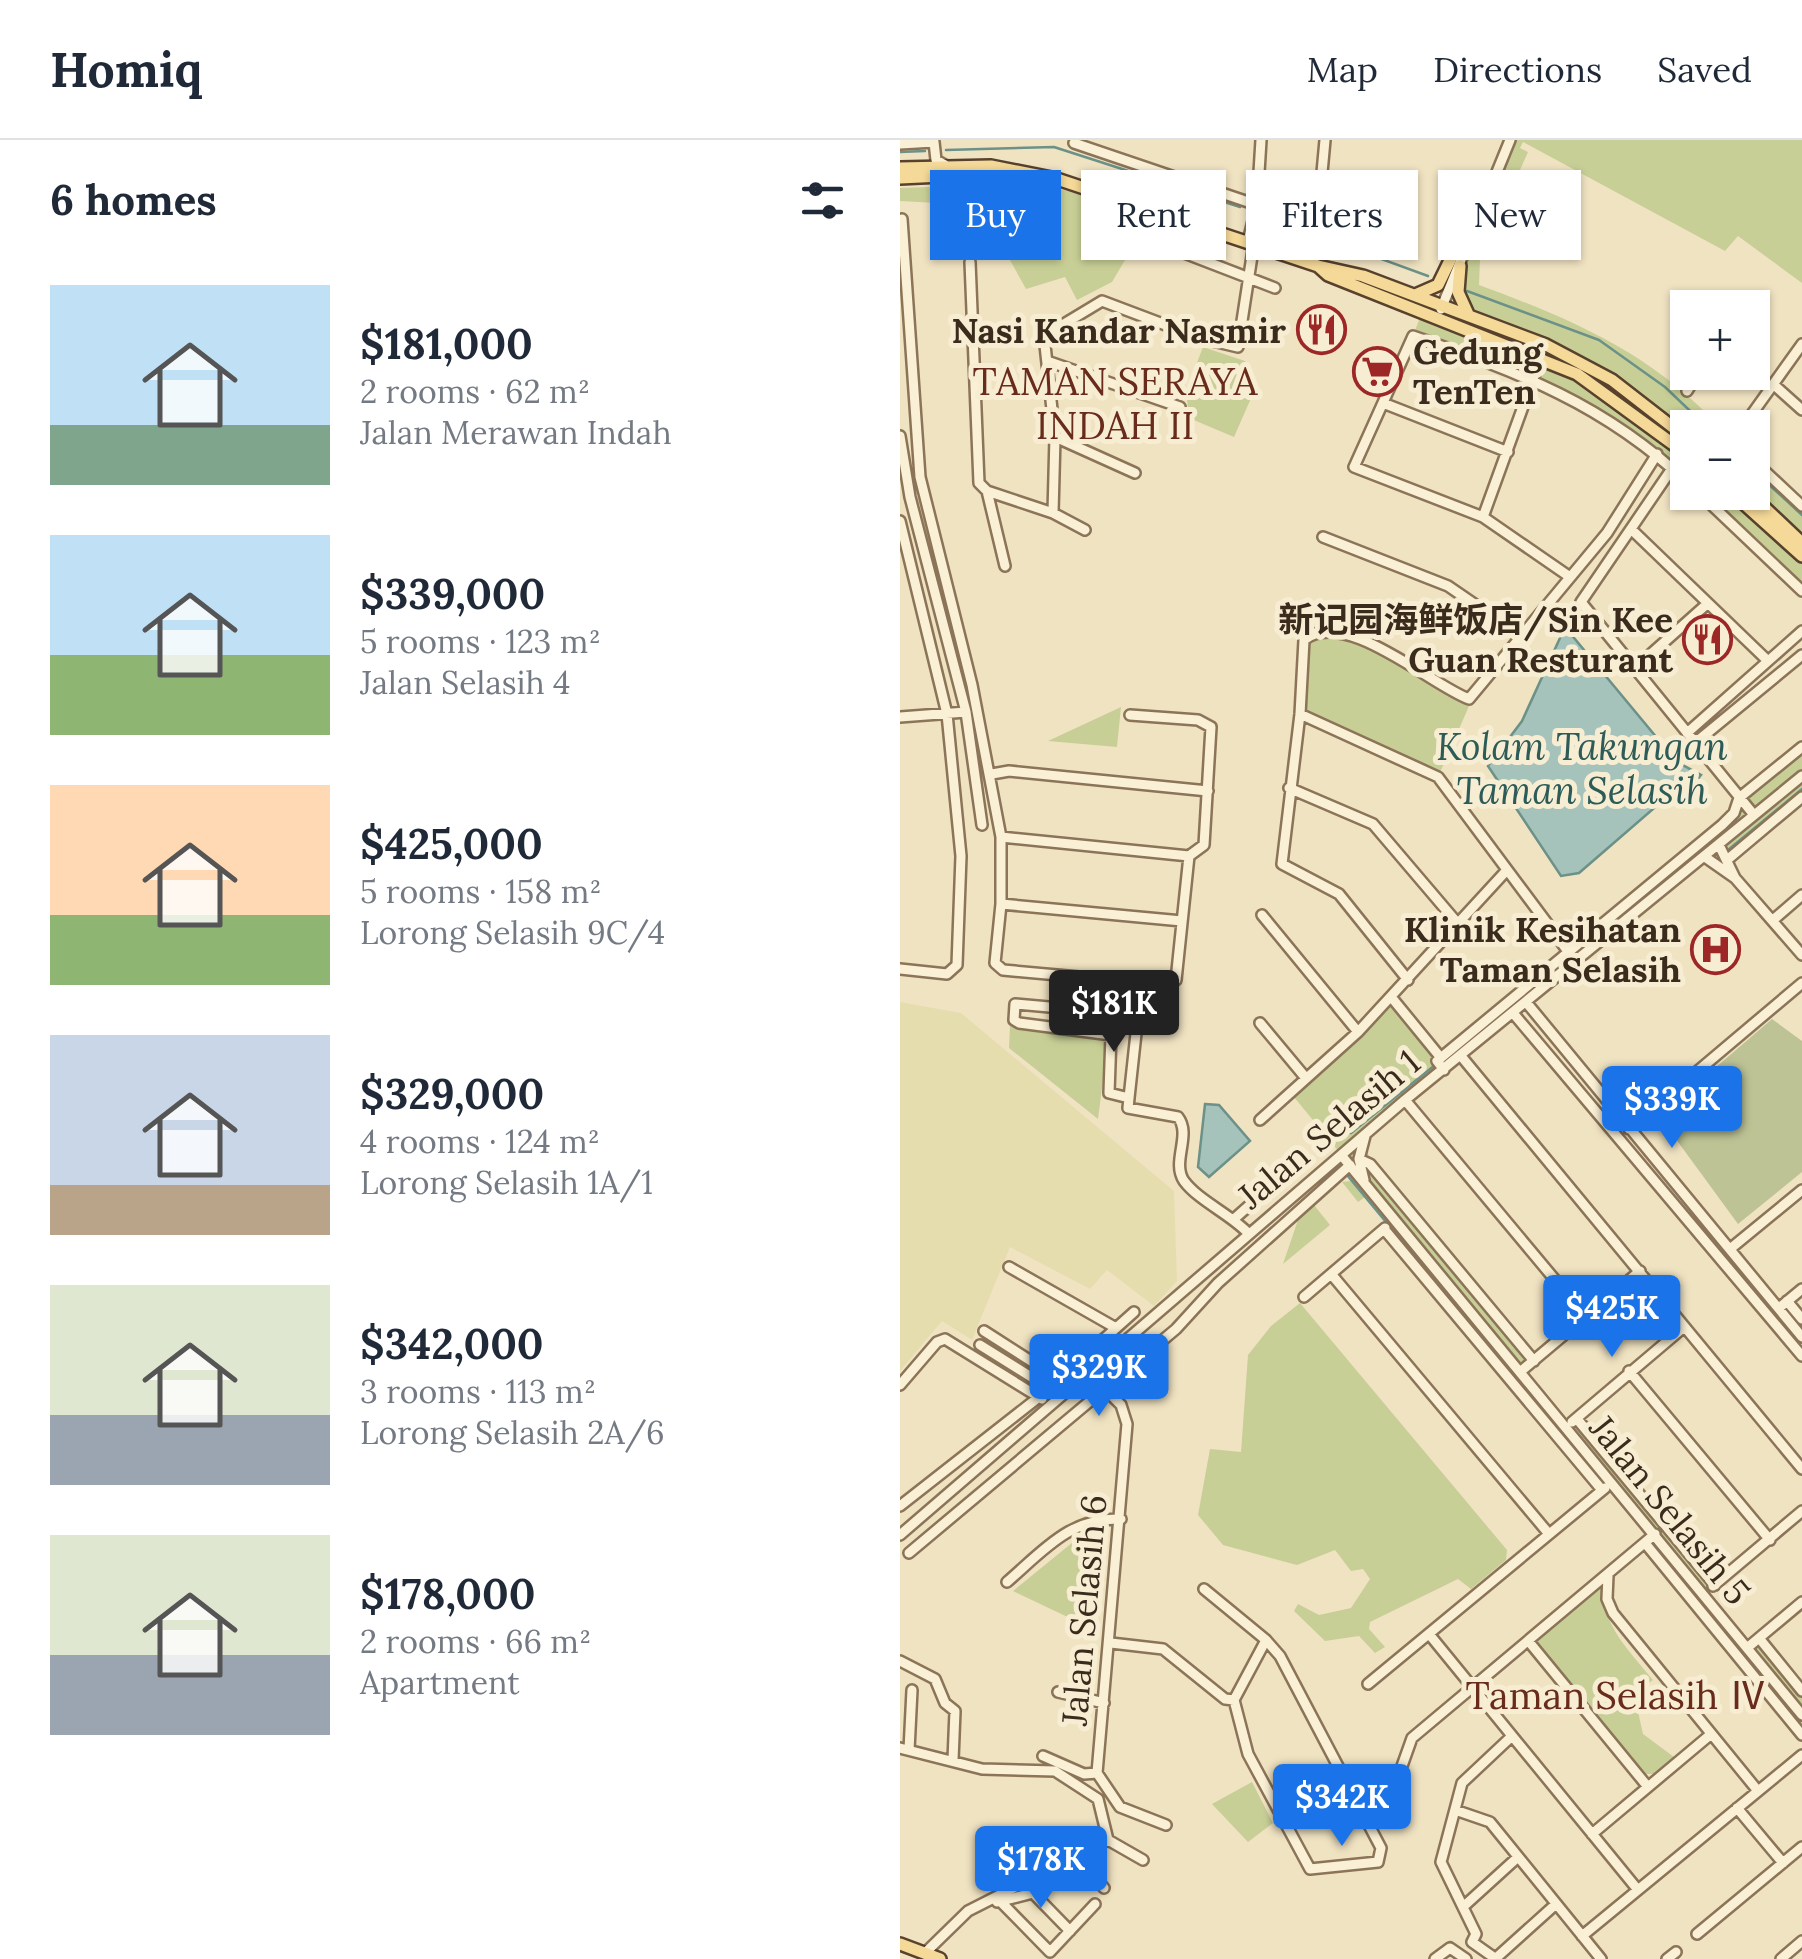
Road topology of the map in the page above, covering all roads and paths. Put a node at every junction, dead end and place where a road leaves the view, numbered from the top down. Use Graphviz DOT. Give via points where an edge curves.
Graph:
graph roads {
  1 [pos="1261,140"];
  2 [pos="1325,140"];
  3 [pos="1510,140"];
  4 [pos="1074,143"];
  5 [pos="900,144"];
  6 [pos="945,165"];
  7 [pos="900,168"];
  8 [pos="1005,170"];
  9 [pos="1259,170"];
  10 [pos="1322,170"];
  11 [pos="1498,170"];
  12 [pos="930,176"];
  13 [pos="900,178"];
  14 [pos="1061,183"];
  15 [pos="1246,204"];
  16 [pos="902,218"];
  17 [pos="1246,237"];
  18 [pos="1203,260"];
  19 [pos="1250,260"];
  20 [pos="1303,260"];
  21 [pos="1450,260"];
  22 [pos="1462,260"];
  23 [pos="970,262"];
  24 [pos="1318,266"];
  25 [pos="1460,266"];
  26 [pos="1250,278"];
  27 [pos="1275,288"];
  28 [pos="1415,294"];
  29 [pos="1441,310"];
  30 [pos="1468,314"];
  31 [pos="1802,344"];
  32 [pos="1541,357"];
  33 [pos="1050,362"];
  34 [pos="1534,378"];
  35 [pos="1773,384"];
  36 [pos="1383,403"];
  37 [pos="1180,407"];
  38 [pos="1755,410"];
  39 [pos="1802,410"];
  40 [pos="1670,435"];
  41 [pos="900,436"];
  42 [pos="1055,437"];
  43 [pos="1670,437"];
  44 [pos="1508,452"];
  45 [pos="1657,454"];
  46 [pos="1670,466"];
  47 [pos="1135,473"];
  48 [pos="1770,476"];
  49 [pos="920,478"];
  50 [pos="906,481"];
  51 [pos="987,491"];
  52 [pos="905,498"];
  53 [pos="1802,506"];
  54 [pos="1717,510"];
  55 [pos="1750,510"];
  56 [pos="1767,510"];
  57 [pos="1053,513"];
  58 [pos="1483,516"];
  59 [pos="900,521"];
  60 [pos="1630,528"];
  61 [pos="1085,530"];
  62 [pos="1322,538"];
  63 [pos="1802,542"];
  64 [pos="1802,556"];
  65 [pos="1006,566"];
  66 [pos="1570,578"];
  67 [pos="1802,591"];
  68 [pos="950,598"];
  69 [pos="936,602"];
  70 [pos="1707,604"];
  71 [pos="1802,631"];
  72 [pos="1522,636"];
  73 [pos="1802,655"];
  74 [pos="1768,661"];
  75 [pos="1634,669"];
  76 [pos="966,712"];
  77 [pos="947,714"];
  78 [pos="1300,714"];
  79 [pos="1130,715"];
  80 [pos="900,717"];
  81 [pos="1687,733"];
  82 [pos="1695,743"];
  83 [pos="1802,747"];
  84 [pos="992,774"];
  85 [pos="1802,776"];
  86 [pos="1290,788"];
  87 [pos="1208,791"];
  88 [pos="1802,797"];
  89 [pos="1740,798"];
  90 [pos="1754,815"];
  91 [pos="982,825"];
  92 [pos="1001,837"];
  93 [pos="1719,845"];
  94 [pos="1188,856"];
  95 [pos="1705,857"];
  96 [pos="1726,860"];
  97 [pos="1507,870"];
  98 [pos="1735,878"];
  99 [pos="1802,895"];
  100 [pos="1001,904"];
  101 [pos="1262,916"];
  102 [pos="1773,920"];
  103 [pos="1182,921"];
  104 [pos="1460,925"];
  105 [pos="1802,955"];
  106 [pos="1573,957"];
  107 [pos="900,968"];
  108 [pos="1408,980"];
  109 [pos="1802,984"];
  110 [pos="1392,998"];
  111 [pos="1526,1002"];
  112 [pos="1513,1013"];
  113 [pos="1260,1023"];
  114 [pos="1358,1032"];
  115 [pos="1461,1056"];
  116 [pos="1440,1058"];
  117 [pos="1444,1070"];
  118 [pos="1305,1078"];
  119 [pos="1129,1098"];
  120 [pos="1405,1100"];
  121 [pos="1260,1120"];
  122 [pos="1630,1130"];
  123 [pos="1365,1136"];
  124 [pos="1342,1156"];
  125 [pos="1354,1162"];
  126 [pos="1287,1172"];
  127 [pos="1802,1190"];
  128 [pos="1685,1196"];
  129 [pos="1675,1205"];
  130 [pos="1234,1219"];
  131 [pos="1394,1219"];
  132 [pos="1384,1229"];
  133 [pos="1245,1235"];
  134 [pos="1255,1248"];
  135 [pos="1730,1249"];
  136 [pos="1009,1267"];
  137 [pos="1640,1271"];
  138 [pos="1332,1275"];
  139 [pos="1802,1288"];
  140 [pos="1304,1297"];
  141 [pos="1783,1304"];
  142 [pos="1134,1312"];
  143 [pos="1586,1317"];
  144 [pos="1802,1318"];
  145 [pos="1684,1327"];
  146 [pos="1116,1328"];
  147 [pos="984,1330"];
  148 [pos="1802,1337"];
  149 [pos="980,1345"];
  150 [pos="1802,1356"];
  151 [pos="1534,1360"];
  152 [pos="1630,1371"];
  153 [pos="1520,1372"];
  154 [pos="1090,1374"];
  155 [pos="1059,1379"];
  156 [pos="900,1385"];
  157 [pos="1048,1388"];
  158 [pos="1106,1388"];
  159 [pos="1038,1397"];
  160 [pos="1052,1406"];
  161 [pos="1577,1419"];
  162 [pos="1566,1427"];
  163 [pos="1802,1469"];
  164 [pos="1612,1482"];
  165 [pos="1602,1490"];
  166 [pos="900,1506"];
  167 [pos="1802,1510"];
  168 [pos="1120,1519"];
  169 [pos="1549,1534"];
  170 [pos="1655,1534"];
  171 [pos="900,1535"];
  172 [pos="1770,1540"];
  173 [pos="1645,1543"];
  174 [pos="909,1553"];
  175 [pos="1608,1576"];
  176 [pos="1006,1582"];
  177 [pos="1715,1585"];
  178 [pos="1204,1588"];
  179 [pos="1704,1594"];
  180 [pos="1802,1602"];
  181 [pos="1429,1634"];
  182 [pos="1758,1638"];
  183 [pos="1266,1640"];
  184 [pos="1734,1641"];
  185 [pos="1530,1642"];
  186 [pos="1111,1643"];
  187 [pos="1747,1648"];
  188 [pos="900,1660"];
  189 [pos="1368,1684"];
  190 [pos="1474,1689"];
  191 [pos="912,1690"];
  192 [pos="1802,1691"];
  193 [pos="1058,1692"];
  194 [pos="1234,1700"];
  195 [pos="1104,1703"];
  196 [pos="1802,1715"];
  197 [pos="1710,1735"];
  198 [pos="1802,1735"];
  199 [pos="1512,1736"];
  200 [pos="905,1749"];
  201 [pos="1802,1755"];
  202 [pos="1043,1756"];
  203 [pos="954,1760"];
  204 [pos="1097,1773"];
  205 [pos="1648,1787"];
  206 [pos="1105,1790"];
  207 [pos="1758,1792"];
  208 [pos="1098,1799"];
  209 [pos="1737,1808"];
  210 [pos="1455,1810"];
  211 [pos="1363,1813"];
  212 [pos="1166,1825"];
  213 [pos="1592,1834"];
  214 [pos="1108,1840"];
  215 [pos="1802,1847"];
  216 [pos="1518,1857"];
  217 [pos="1143,1860"];
  218 [pos="1783,1863"];
  219 [pos="1028,1880"];
  220 [pos="1104,1888"];
  221 [pos="1638,1890"];
  222 [pos="1033,1893"];
  223 [pos="984,1902"];
  224 [pos="1001,1902"];
  225 [pos="1095,1904"];
  226 [pos="1556,1904"];
  227 [pos="1463,1907"];
  228 [pos="1070,1931"];
  229 [pos="1696,1934"];
  230 [pos="1582,1936"];
  231 [pos="1802,1942"];
  232 [pos="900,1944"];
  233 [pos="925,1953"];
  234 [pos="1500,1957"];
  235 [pos="940,1959"];
  236 [pos="1435,1959"];
  237 [pos="1466,1959"];
  238 [pos="1601,1959"];
  239 [pos="1781,1959"];
  1 -- 9 [label="street"];
  2 -- 10 [label="street"];
  3 -- 11 [label="street"];
  4 -- 15 [label="street"];
  5 -- 6 [label="street" via="934,142"];
  6 -- 7 [label="main road"];
  6 -- 8 [label="main road"];
  12 -- 13 [label="main road"];
  14 -- 17 [label="main road"];
  16 -- 49 [label="street"];
  18 -- 26 [label="street"];
  19 -- 26 [label="street"];
  20 -- 24 [label="main road"];
  21 -- 28 [label="main road" via="1438,285"];
  22 -- 25 [label="street"];
  23 -- 51 [label="street" via="979,483"];
  24 -- 28 [label="main road"];
  24 -- 29 [label="main road" via="1328,275"];
  25 -- 29 [label="street"];
  25 -- 30 [label="main road" via="1458,292"];
  26 -- 27 [label="street"];
  26 -- 33 [label="street" via="1241,344 1234,348 1102,302 1044,336"];
  28 -- 29 [label="main road"];
  29 -- 30 [label="main road"];
  29 -- 32 [label="main road"];
  30 -- 40 [label="main road" via="1582,362"];
  31 -- 35 [label="street"];
  32 -- 34 [label="street"];
  32 -- 43 [label="main road"];
  33 -- 37 [label="street"];
  33 -- 42 [label="street"];
  34 -- 36 [label="street" via="1413,336"];
  34 -- 44 [label="street"];
  34 -- 45 [label="street"];
  35 -- 38 [label="street"];
  35 -- 39 [label="street"];
  36 -- 44 [label="street"];
  36 -- 58 [label="street" via="1354,466"];
  41 -- 50 [label="street"];
  42 -- 47 [label="street"];
  42 -- 57 [label="street"];
  44 -- 58 [label="street"];
  45 -- 46 [label="street"];
  45 -- 66 [label="street"];
  46 -- 60 [label="street"];
  48 -- 53 [label="street"];
  49 -- 50 [label="street"];
  49 -- 68 [label="street"];
  50 -- 52 [label="street"];
  51 -- 57 [label="street"];
  51 -- 65 [label="street"];
  52 -- 69 [label="street"];
  54 -- 67 [label="street"];
  55 -- 64 [label="main road"];
  56 -- 63 [label="main road"];
  57 -- 61 [label="street"];
  58 -- 66 [label="street"];
  59 -- 77 [label="street"];
  60 -- 70 [label="street"];
  60 -- 75 [label="street" via="1580,602"];
  62 -- 72 [label="street" via="1448,586"];
  66 -- 72 [label="street"];
  68 -- 69 [label="street"];
  68 -- 84 [label="street"];
  69 -- 76 [label="street"];
  70 -- 74 [label="street"];
  70 -- 75 [label="street"];
  71 -- 74 [label="street"];
  72 -- 78 [label="street" via="1465,699 1405,660 1324,632 1304,640"];
  73 -- 82 [label="street"];
  74 -- 81 [label="street"];
  75 -- 81 [label="street"];
  76 -- 77 [label="street"];
  76 -- 91 [label="street"];
  77 -- 80 [label="street"];
  77 -- 107 [label="street" via="961,856 959,958 947,974"];
  78 -- 86 [label="street"];
  78 -- 97 [label="street" via="1438,777"];
  79 -- 87 [label="street" via="1211,726"];
  81 -- 82 [label="street"];
  82 -- 89 [label="street"];
  83 -- 89 [label="street"];
  84 -- 87 [label="street"];
  84 -- 92 [label="street"];
  85 -- 90 [label="street, Jalan Selasih 1"];
  86 -- 104 [label="street" via="1372,824"];
  86 -- 108 [label="street" via="1282,864 1339,894"];
  87 -- 94 [label="street" via="1204,844"];
  88 -- 96 [label="street"];
  89 -- 90 [label="street"];
  89 -- 106 [label="street" via="1734,814"];
  90 -- 93 [label="street, Jalan Selasih 1"];
  92 -- 94 [label="street"];
  92 -- 100 [label="street"];
  93 -- 95 [label="street, Jalan Selasih 1"];
  93 -- 96 [label="street"];
  94 -- 103 [label="street"];
  95 -- 98 [label="street"];
  95 -- 106 [label="street, Jalan Selasih 1"];
  96 -- 98 [label="street"];
  97 -- 104 [label="street"];
  97 -- 106 [label="street"];
  98 -- 102 [label="street"];
  99 -- 102 [label="street"];
  100 -- 103 [label="street"];
  100 -- 103 [label="street" via="994,964 1003,970 1168,985 1176,980"];
  101 -- 114 [label="street"];
  102 -- 105 [label="street"];
  104 -- 108 [label="street"];
  106 -- 111 [label="street, Jalan Selasih 1"];
  106 -- 116 [label="street"];
  108 -- 110 [label="street"];
  109 -- 122 [label="street"];
  110 -- 114 [label="street"];
  110 -- 116 [label="street"];
  111 -- 112 [label="street, Jalan Selasih 1"];
  111 -- 122 [label="street"];
  112 -- 115 [label="street, Jalan Selasih 1"];
  112 -- 129 [label="street"];
  113 -- 118 [label="street"];
  114 -- 118 [label="street"];
  115 -- 117 [label="street, Jalan Selasih 1"];
  115 -- 137 [label="street"];
  116 -- 117 [label="street"];
  117 -- 120 [label="street, Jalan Selasih 1"];
  118 -- 121 [label="street"];
  119 -- 119 [label="street" via="1106,1089 1109,1033 1018,1024 1018,1001 1138,1015"];
  119 -- 130 [label="street" via="1128,1108 1135,1111 1178,1117 1181,1175"];
  120 -- 123 [label="street, Jalan Selasih 1"];
  120 -- 143 [label="street"];
  122 -- 128 [label="street"];
  123 -- 124 [label="street, Jalan Selasih 1"];
  123 -- 125 [label="street"];
  124 -- 125 [label="street, Jalan Selasih 5"];
  124 -- 133 [label="street, Jalan Selasih 1"];
  125 -- 131 [label="street, Jalan Selasih 5"];
  125 -- 134 [label="street"];
  125 -- 151 [label="street" via="1370,1164"];
  126 -- 130 [label="street"];
  127 -- 135 [label="street"];
  128 -- 129 [label="street"];
  128 -- 135 [label="street"];
  129 -- 150 [label="street"];
  130 -- 133 [label="street"];
  131 -- 132 [label="street"];
  131 -- 153 [label="street, Jalan Selasih 5"];
  132 -- 138 [label="street"];
  132 -- 165 [label="street"];
  133 -- 134 [label="street"];
  133 -- 154 [label="street, Jalan Selasih 1"];
  134 -- 158 [label="street"];
  135 -- 141 [label="street"];
  136 -- 146 [label="street"];
  137 -- 143 [label="street"];
  137 -- 145 [label="street"];
  138 -- 140 [label="street"];
  138 -- 169 [label="street"];
  139 -- 141 [label="street"];
  141 -- 144 [label="street"];
  141 -- 148 [label="street"];
  142 -- 146 [label="street"];
  143 -- 151 [label="street"];
  145 -- 152 [label="street"];
  145 -- 163 [label="street"];
  146 -- 155 [label="street"];
  147 -- 155 [label="street"];
  149 -- 157 [label="street"];
  151 -- 153 [label="street"];
  152 -- 161 [label="street"];
  152 -- 172 [label="street"];
  153 -- 162 [label="street, Jalan Selasih 5"];
  154 -- 158 [label="street, Jalan Selasih 6"];
  154 -- 160 [label="street, Jalan Selasih 1"];
  155 -- 157 [label="street"];
  156 -- 159 [label="street" via="942,1338"];
  157 -- 159 [label="street"];
  158 -- 168 [label="street, Jalan Selasih 6" via="1127,1424"];
  158 -- 174 [label="street"];
  159 -- 160 [label="street"];
  159 -- 166 [label="street"];
  160 -- 171 [label="street, Jalan Selasih 1"];
  161 -- 162 [label="street"];
  161 -- 177 [label="street"];
  162 -- 164 [label="street, Jalan Selasih 5"];
  164 -- 165 [label="street"];
  164 -- 170 [label="street, Jalan Selasih 5"];
  165 -- 169 [label="street"];
  167 -- 172 [label="street"];
  168 -- 176 [label="street" via="1076,1524"];
  168 -- 186 [label="street, Jalan Selasih 6"];
  169 -- 181 [label="street"];
  170 -- 173 [label="street"];
  170 -- 179 [label="street, Jalan Selasih 5"];
  172 -- 177 [label="street"];
  173 -- 175 [label="street"];
  173 -- 184 [label="street, Jalan Selasih 5"];
  175 -- 185 [label="street"];
  175 -- 197 [label="street" via="1613,1613"];
  177 -- 179 [label="street"];
  178 -- 183 [label="street"];
  179 -- 184 [label="street, Jalan Selasih 5"];
  180 -- 182 [label="street"];
  181 -- 189 [label="street"];
  181 -- 190 [label="street"];
  182 -- 187 [label="street"];
  182 -- 192 [label="street"];
  183 -- 194 [label="street"];
  183 -- 211 [label="street"];
  184 -- 187 [label="street, Jalan Selasih 5"];
  184 -- 198 [label="street, Jalan Selasih 5"];
  185 -- 190 [label="street"];
  185 -- 205 [label="street"];
  186 -- 194 [label="street" via="1163,1649 1225,1700"];
  186 -- 195 [label="street, Jalan Selasih 6"];
  187 -- 196 [label="street, Jalan Selasih 5"];
  188 -- 203 [label="street" via="935,1679 954,1711"];
  190 -- 199 [label="street"];
  190 -- 211 [label="street" via="1412,1738 1392,1798"];
  191 -- 200 [label="street"];
  193 -- 195 [label="street"];
  194 -- 211 [label="street" via="1248,1754 1310,1869 1378,1862 1381,1848"];
  195 -- 204 [label="street, Jalan Selasih 6"];
  197 -- 205 [label="street"];
  197 -- 207 [label="street"];
  199 -- 210 [label="street" via="1471,1770"];
  199 -- 213 [label="street"];
  200 -- 203 [label="street"];
  201 -- 207 [label="street"];
  202 -- 204 [label="street"];
  203 -- 208 [label="street" via="982,1769 1056,1771"];
  204 -- 206 [label="street, Jalan Selasih 6"];
  205 -- 213 [label="street"];
  206 -- 208 [label="street"];
  206 -- 212 [label="street" via="1120,1807"];
  207 -- 209 [label="street"];
  208 -- 214 [label="street"];
  209 -- 218 [label="street"];
  209 -- 221 [label="street"];
  210 -- 216 [label="street" via="1490,1822"];
  210 -- 227 [label="street" via="1441,1862"];
  213 -- 221 [label="street"];
  214 -- 217 [label="street"];
  214 -- 219 [label="street"];
  215 -- 218 [label="street"];
  216 -- 226 [label="street"];
  216 -- 227 [label="street"];
  218 -- 229 [label="street"];
  219 -- 222 [label="street"];
  219 -- 223 [label="street"];
  220 -- 222 [label="street" via="1081,1868"];
  221 -- 230 [label="street"];
  222 -- 224 [label="street"];
  222 -- 228 [label="street"];
  223 -- 224 [label="street"];
  223 -- 233 [label="street" via="946,1928"];
  224 -- 228 [label="street" via="1050,1952"];
  225 -- 228 [label="street"];
  226 -- 230 [label="street"];
  226 -- 234 [label="street"];
  227 -- 234 [label="street" via="1476,1934 1472,1942"];
  230 -- 238 [label="street"];
  231 -- 239 [label="street"];
  232 -- 233 [label="main road"];
  233 -- 235 [label="main road"];
  236 -- 237 [label="street" via="1450,1948"];
}
